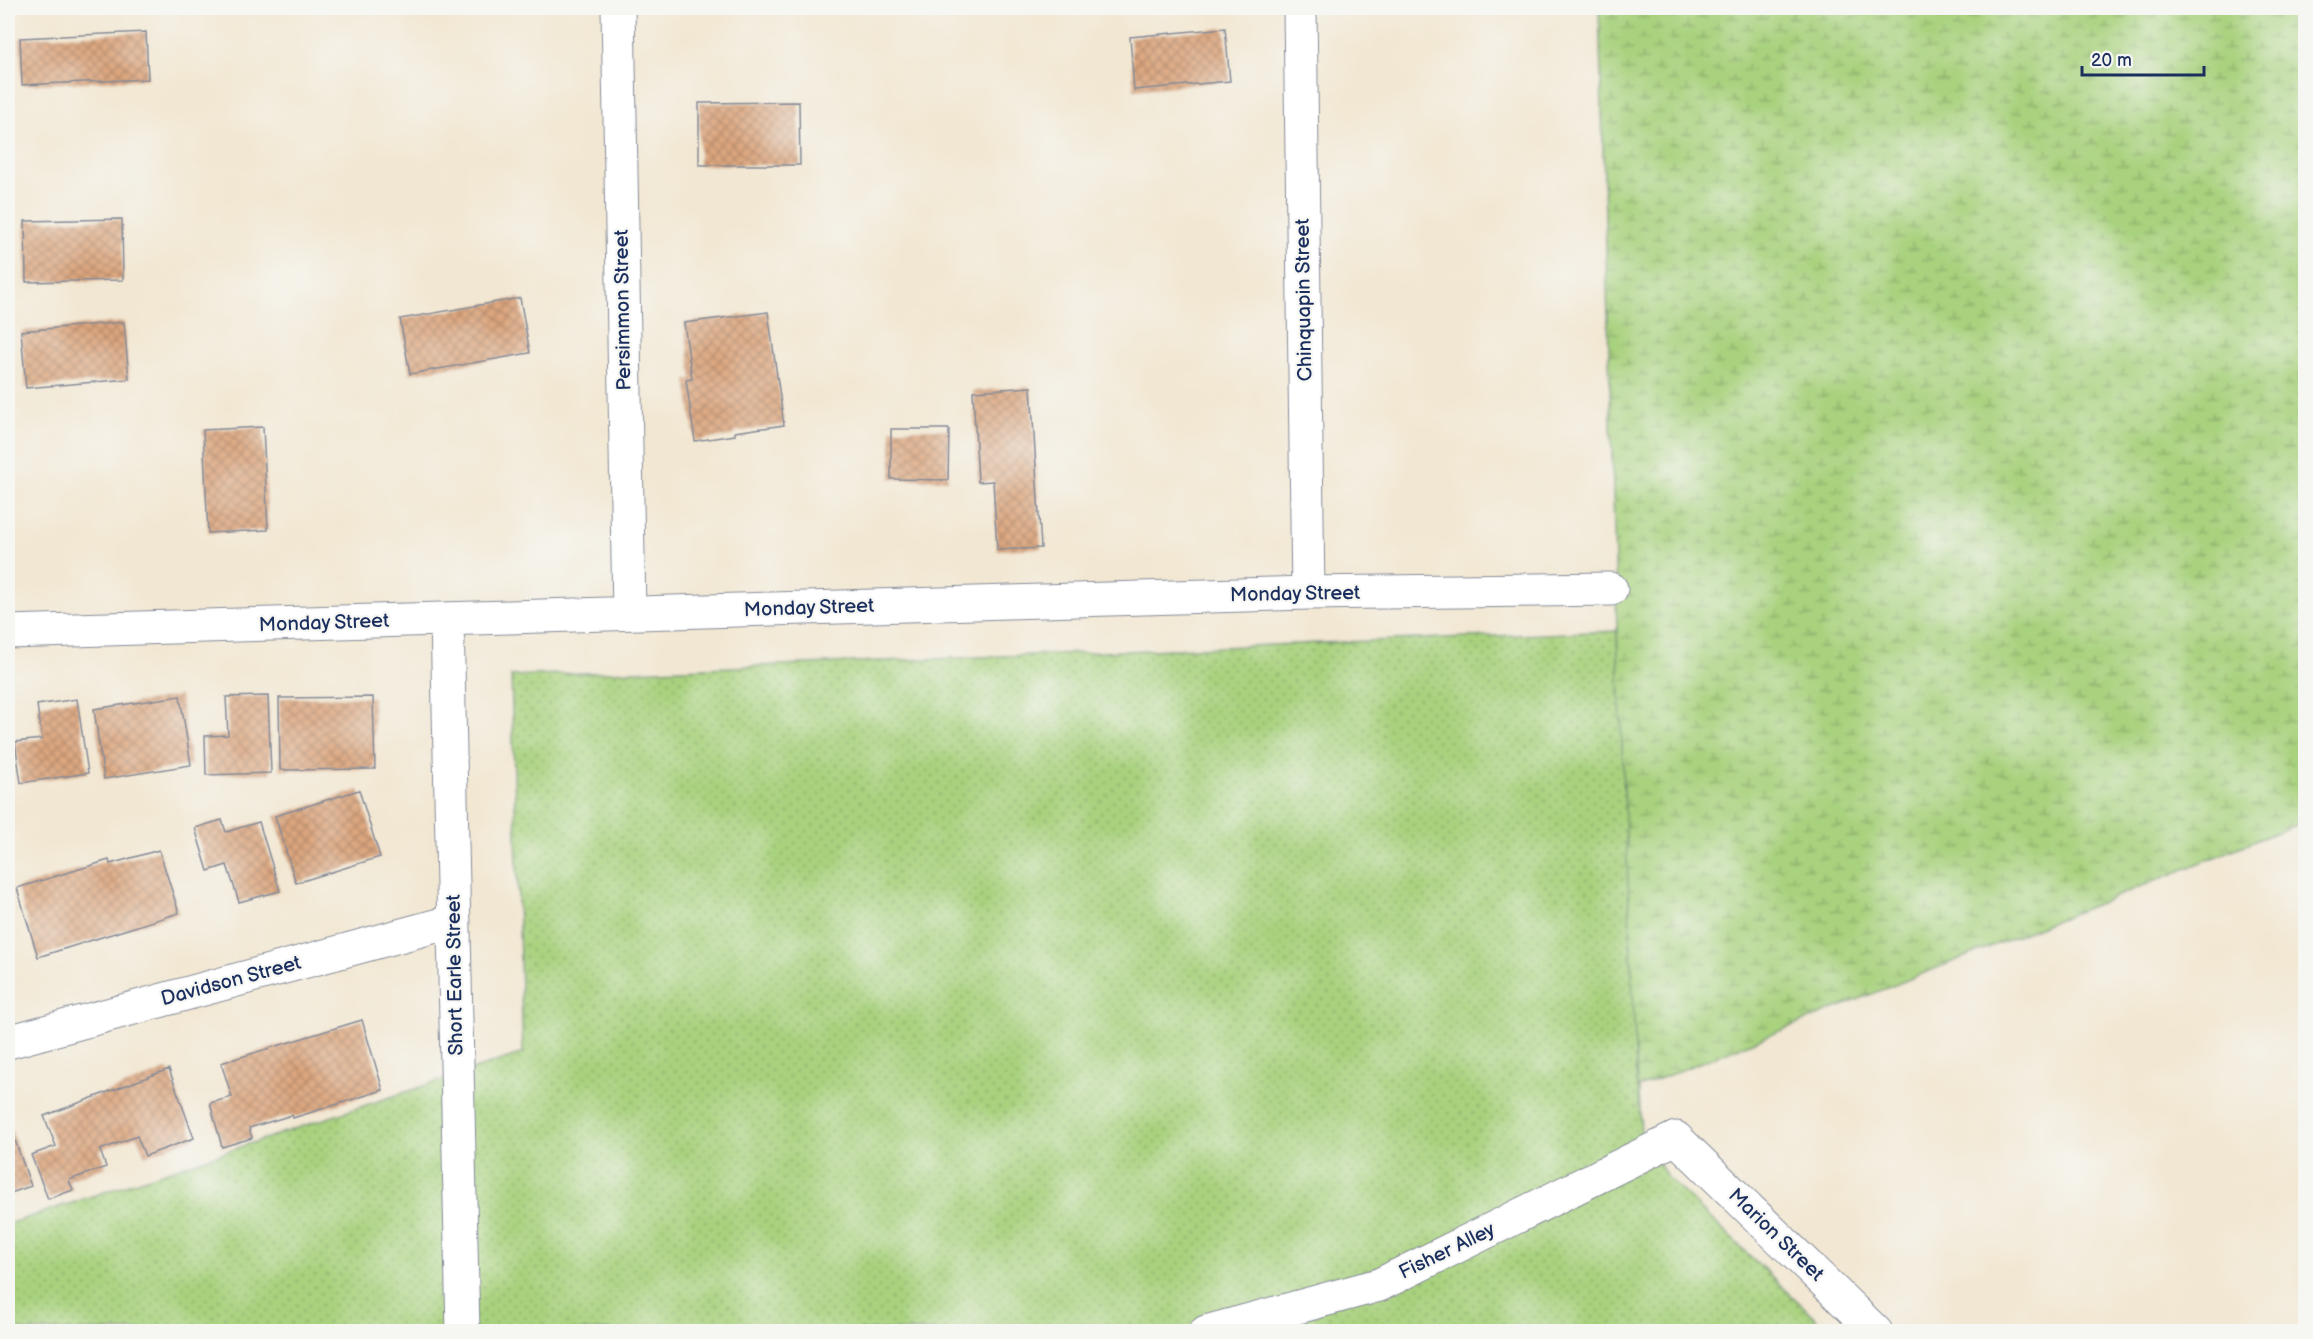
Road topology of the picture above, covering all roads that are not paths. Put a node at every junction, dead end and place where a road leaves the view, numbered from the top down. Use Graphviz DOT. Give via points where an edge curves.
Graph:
graph roads {
  1 [pos="618,8"];
  2 [pos="1300,8"];
  3 [pos="1611,589"];
  4 [pos="1308,593"];
  5 [pos="629,613"];
  6 [pos="447,619"];
  7 [pos="8,632"];
  8 [pos="454,921"];
  9 [pos="8,1042"];
  10 [pos="1676,1138"];
  11 [pos="463,1332"];
  12 [pos="1206,1332"];
  13 [pos="1876,1332"];
  1 -- 5 [label="street, Persimmon Street"];
  2 -- 4 [label="street, Chinquapin Street"];
  3 -- 4 [label="street, Monday Street"];
  4 -- 5 [label="street, Monday Street"];
  5 -- 6 [label="street, Monday Street"];
  6 -- 7 [label="street, Monday Street"];
  6 -- 8 [label="street, Short Earle Street"];
  8 -- 9 [label="street, Davidson Street"];
  8 -- 11 [label="street, Short Earle Street"];
  10 -- 12 [label="street, Fisher Alley" via="1379,1285"];
  10 -- 13 [label="street, Marion Street"];
}
